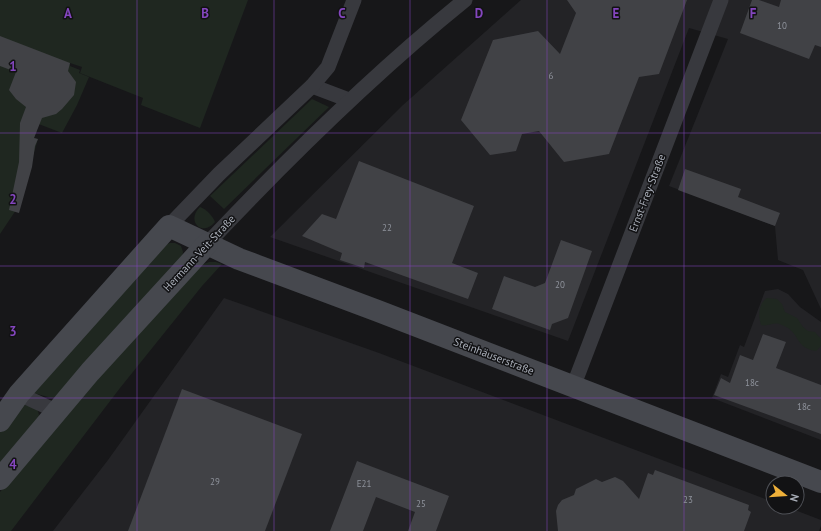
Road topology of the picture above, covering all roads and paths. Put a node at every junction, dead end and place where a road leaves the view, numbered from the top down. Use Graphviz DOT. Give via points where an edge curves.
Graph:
graph roads {
  1 [pos="354,0"];
  2 [pos="465,0"];
  3 [pos="721,0"];
  4 [pos="312,86"];
  5 [pos="349,100"];
  6 [pos="169,226"];
  7 [pos="207,244"];
  8 [pos="574,387"];
  9 [pos="19,394"];
  10 [pos="56,411"];
  11 [pos="0,421"];
  12 [pos="0,478"];
  13 [pos="821,482"];
  1 -- 4 [label="street" via="328,67"];
  2 -- 5 [label="street, Hermann-Veit-Straße"];
  3 -- 8 [label="street, Ernst-Frey-Straße"];
  4 -- 5 [label="street"];
  4 -- 6 [label="street" via="219,174"];
  5 -- 7 [label="street, Hermann-Veit-Straße"];
  6 -- 7 [label="street, Steinhäuserstraße"];
  6 -- 9 [label="street"];
  7 -- 8 [label="street, Steinhäuserstraße" via="239,259"];
  7 -- 10 [label="street, Hermann-Veit-Straße"];
  8 -- 13 [label="street, Steinhäuserstraße"];
  9 -- 10 [label="street"];
  9 -- 11 [label="street"];
  10 -- 12 [label="street, Hermann-Veit-Straße"];
}
